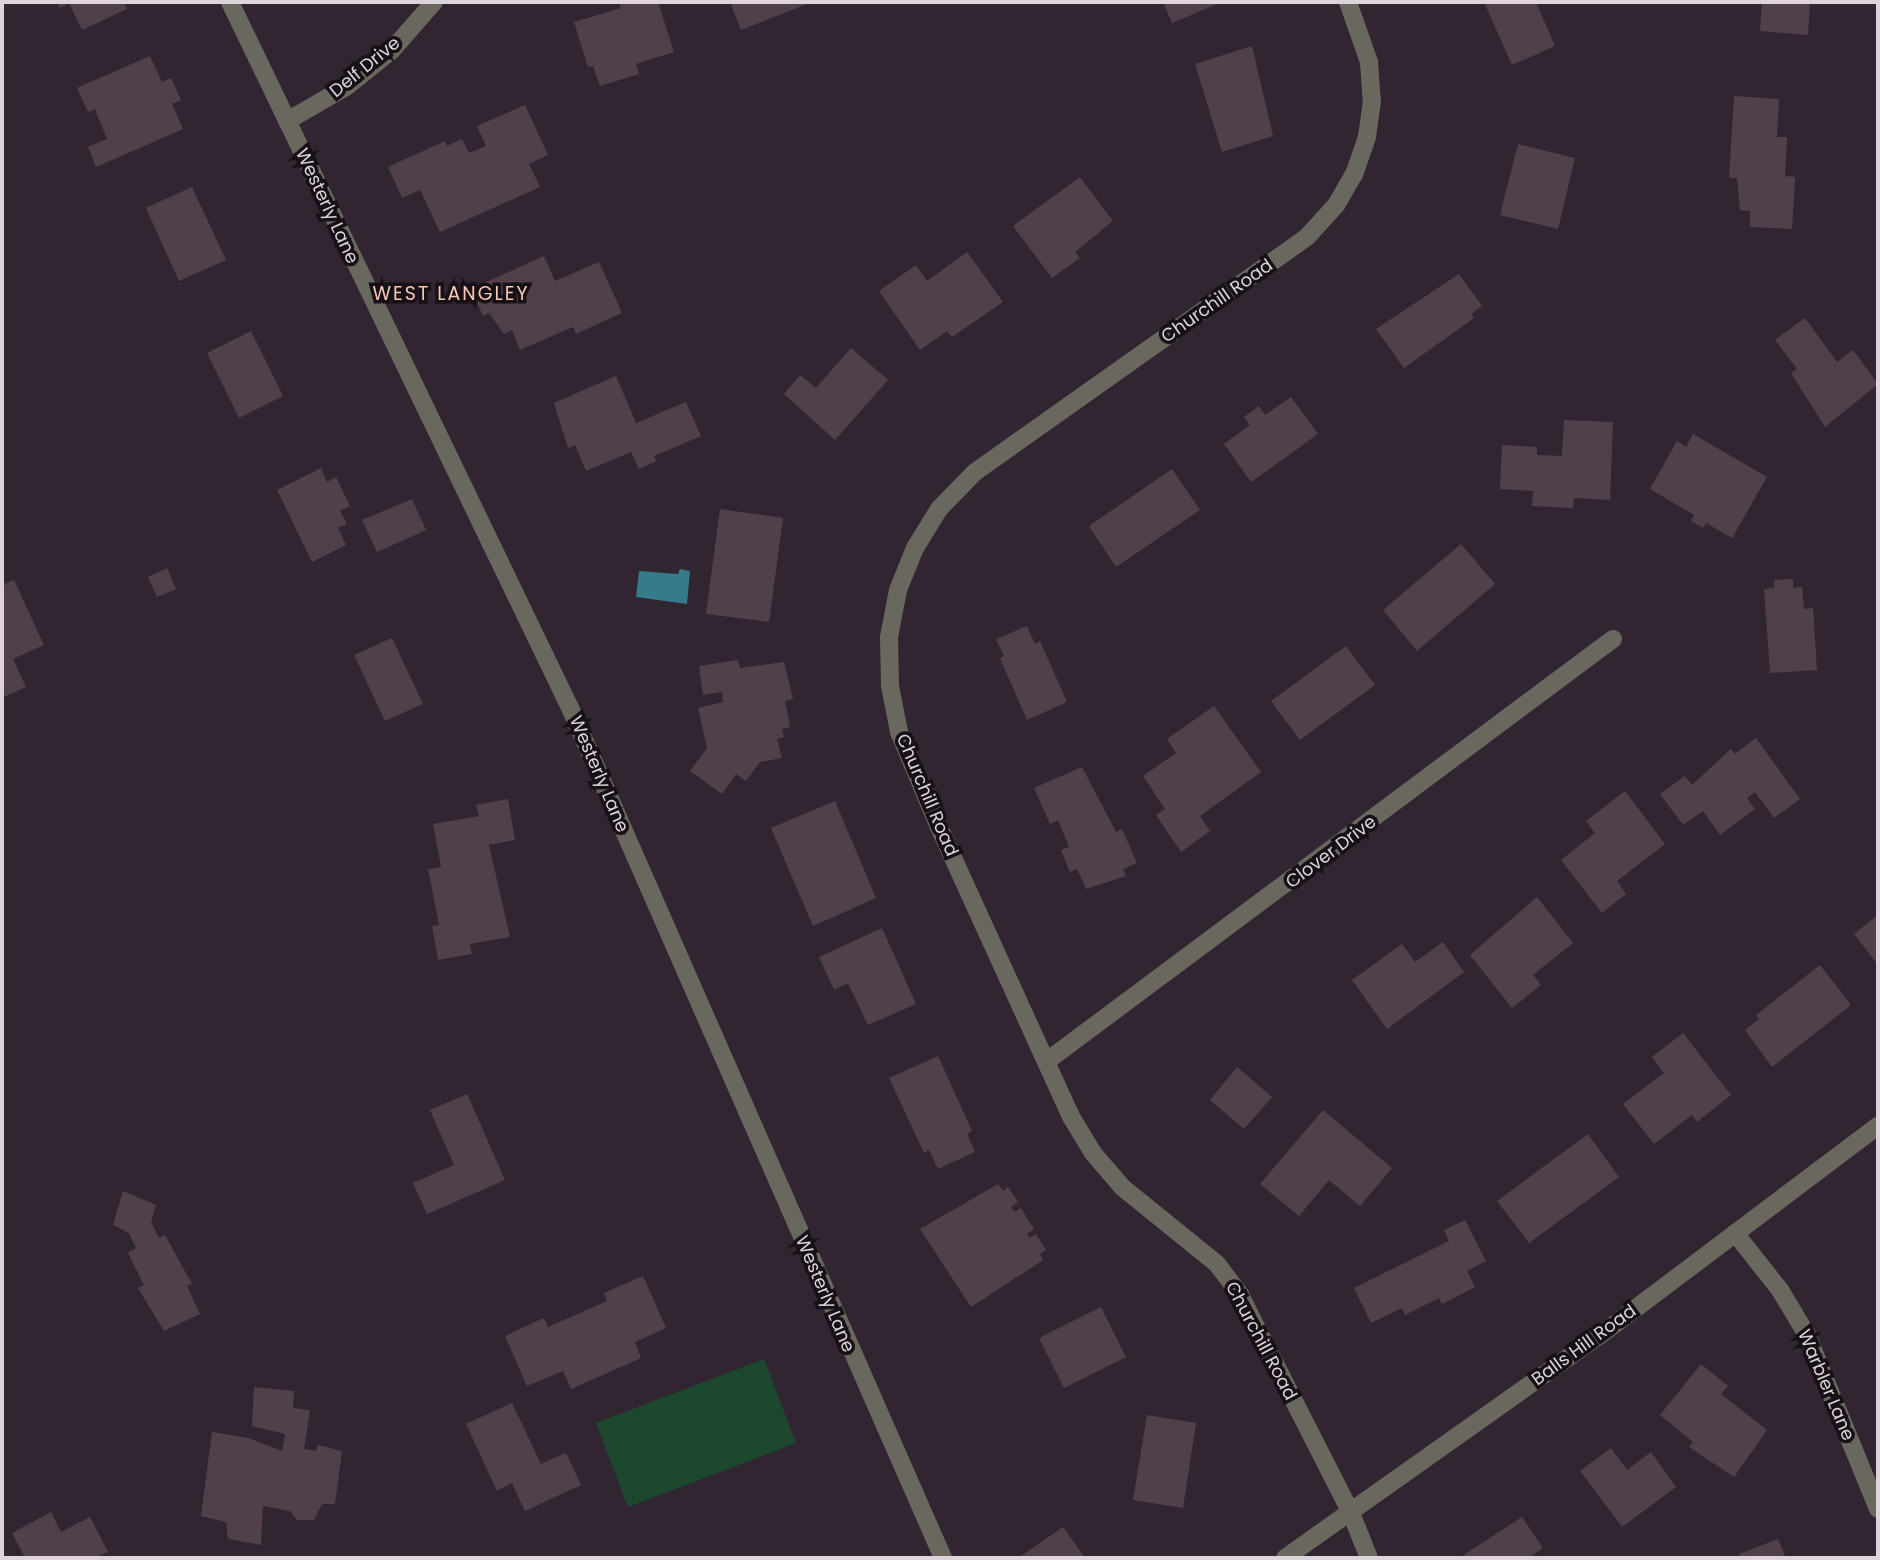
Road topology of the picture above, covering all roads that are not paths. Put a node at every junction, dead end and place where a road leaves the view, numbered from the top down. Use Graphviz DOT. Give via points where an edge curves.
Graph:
graph roads {
  1 [pos="230,2"];
  2 [pos="434,2"];
  3 [pos="1348,2"];
  4 [pos="287,121"];
  5 [pos="1613,639"];
  6 [pos="1047,1061"];
  7 [pos="1878,1126"];
  8 [pos="1735,1233"];
  9 [pos="1878,1509"];
  10 [pos="1350,1513"];
  11 [pos="943,1558"];
  12 [pos="1285,1558"];
  13 [pos="1369,1558"];
  1 -- 4 [label="street, Westerly Lane"];
  2 -- 4 [label="street, Delf Drive" via="370,68"];
  3 -- 6 [label="street, Churchill Road" via="1369,62 1372,101 1363,149 1336,205 1307,237 974,473 939,509 915,548 898,590 889,649 899,732"];
  4 -- 11 [label="street, Westerly Lane" via="571,710"];
  5 -- 6 [label="street, Clover Drive"];
  6 -- 10 [label="street, Churchill Road" via="1070,1115 1093,1153 1122,1186 1217,1264 1240,1295"];
  7 -- 8 [label="street, Balls Hill Road"];
  8 -- 9 [label="street, Warbler Lane" via="1780,1290 1807,1335"];
  8 -- 10 [label="street, Balls Hill Road"];
  10 -- 12 [label="street, Balls Hill Road"];
  10 -- 13 [label="street, Churchill Road"];
}
